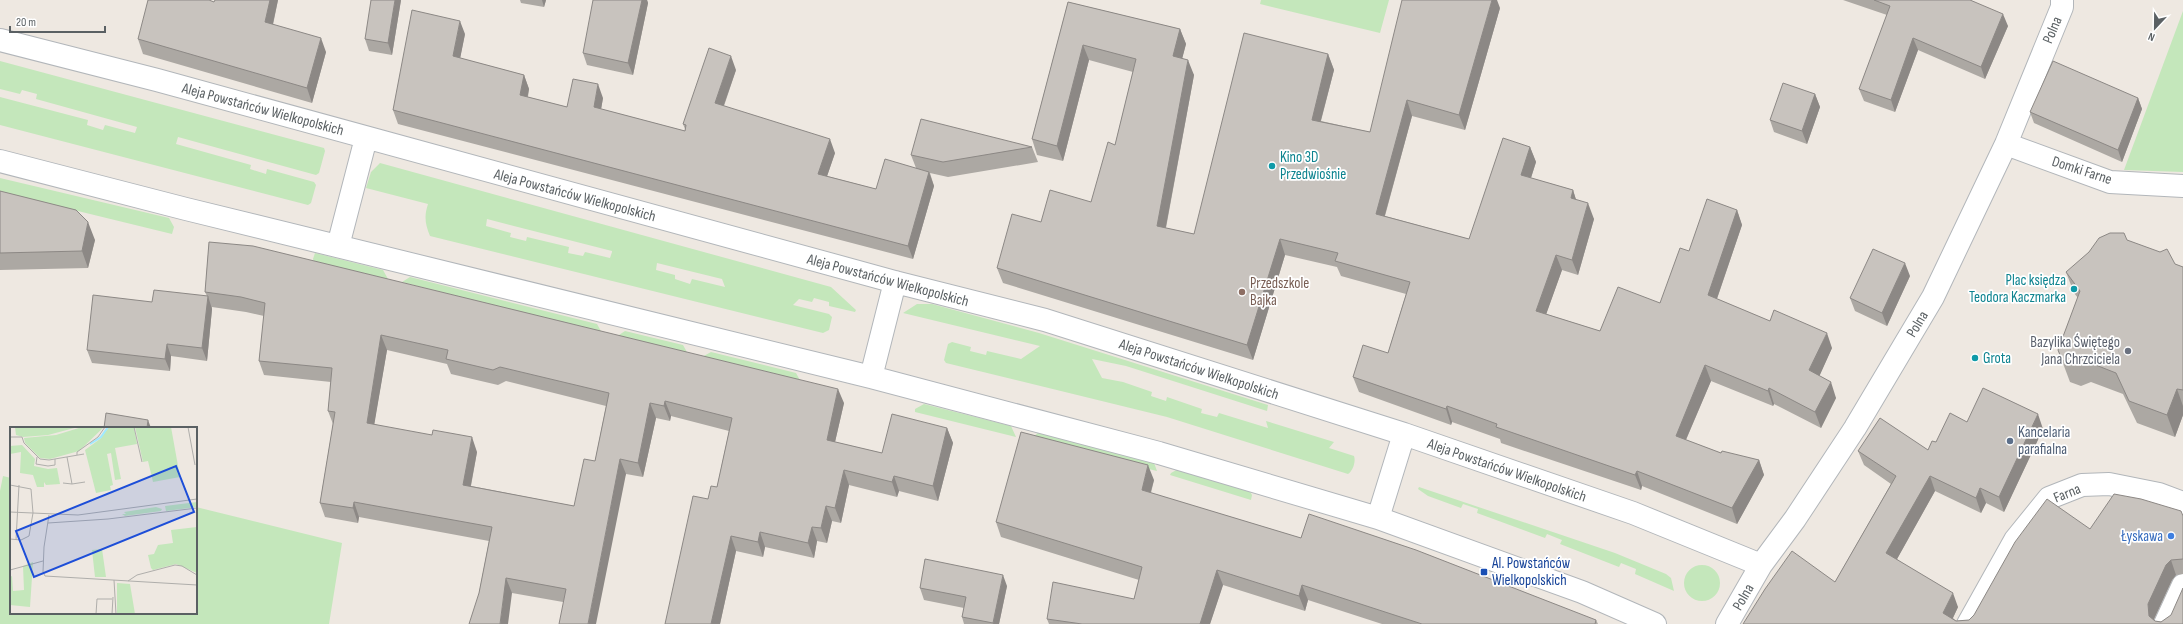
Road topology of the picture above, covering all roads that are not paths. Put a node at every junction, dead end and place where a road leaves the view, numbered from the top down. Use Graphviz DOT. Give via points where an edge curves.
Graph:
graph roads {
  1 [pos="2062,0"];
  2 [pos="0,40"];
  3 [pos="366,138"];
  4 [pos="2006,144"];
  5 [pos="0,161"];
  6 [pos="2183,186"];
  7 [pos="338,246"];
  8 [pos="895,282"];
  9 [pos="871,377"];
  10 [pos="1404,434"];
  11 [pos="2183,503"];
  12 [pos="1378,518"];
  13 [pos="1761,565"];
  14 [pos="2183,586"];
  15 [pos="1655,624"];
  16 [pos="1727,624"];
  17 [pos="1968,624"];
  18 [pos="2165,624"];
  1 -- 4 [label="street, Polna" via="2062,7"];
  2 -- 3 [label="street, Aleja Powstańców Wielkopolskich"];
  3 -- 7 [label="street"];
  3 -- 8 [label="street, Aleja Powstańców Wielkopolskich"];
  4 -- 6 [label="street, Domki Farne" via="2110,182"];
  4 -- 13 [label="street, Polna" via="1933,298 1855,428 1795,519"];
  5 -- 7 [label="street"];
  7 -- 9 [label="street"];
  8 -- 9 [label="street"];
  8 -- 10 [label="street, Aleja Powstańców Wielkopolskich" via="1045,320"];
  9 -- 12 [label="street" via="1159,453"];
  10 -- 12 [label="street"];
  10 -- 13 [label="street, Aleja Powstańców Wielkopolskich" via="1633,513"];
  11 -- 17 [label="street, Farna" via="2159,494 2110,484 2082,485 2049,498 2015,540"];
  12 -- 15 [label="street" via="1582,592"];
  13 -- 16 [label="street, Polna"];
  14 -- 18 [label="street"];
}
